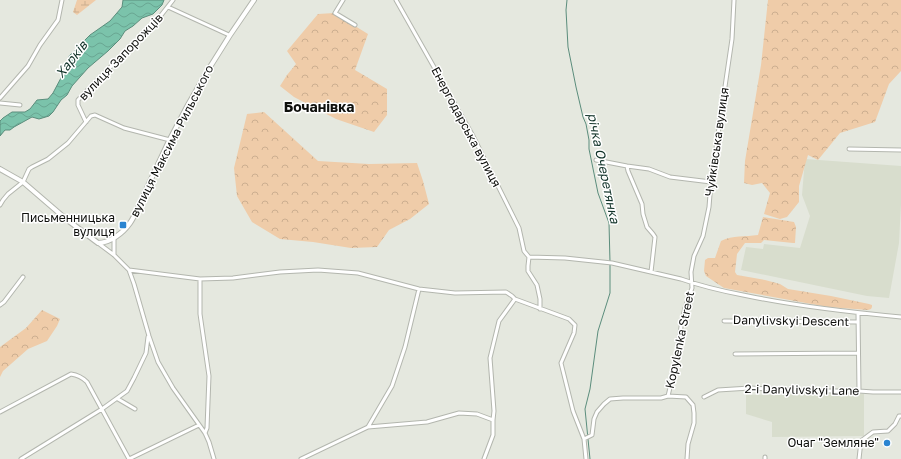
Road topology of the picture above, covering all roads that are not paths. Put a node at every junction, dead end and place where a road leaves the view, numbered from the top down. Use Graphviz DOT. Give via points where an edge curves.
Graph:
graph roads {
  1 [pos="62,0"];
  2 [pos="173,0"];
  3 [pos="254,0"];
  4 [pos="343,0"];
  5 [pos="396,0"];
  6 [pos="734,0"];
  7 [pos="168,7"];
  8 [pos="355,25"];
  9 [pos="229,35"];
  10 [pos="0,98"];
  11 [pos="0,103"];
  12 [pos="20,105"];
  13 [pos="86,122"];
  14 [pos="170,140"];
  15 [pos="849,149"];
  16 [pos="901,150"];
  17 [pos="596,160"];
  18 [pos="627,166"];
  19 [pos="0,169"];
  20 [pos="23,182"];
  21 [pos="711,182"];
  22 [pos="0,205"];
  23 [pos="114,238"];
  24 [pos="98,243"];
  25 [pos="114,255"];
  26 [pos="529,258"];
  27 [pos="129,270"];
  28 [pos="651,272"];
  29 [pos="23,277"];
  30 [pos="200,279"];
  31 [pos="691,283"];
  32 [pos="419,289"];
  33 [pos="515,300"];
  34 [pos="0,305"];
  35 [pos="540,309"];
  36 [pos="858,313"];
  37 [pos="901,317"];
  38 [pos="724,320"];
  39 [pos="858,322"];
  40 [pos="149,336"];
  41 [pos="858,353"];
  42 [pos="735,354"];
  43 [pos="859,391"];
  44 [pos="901,392"];
  45 [pos="668,396"];
  46 [pos="704,397"];
  47 [pos="118,399"];
  48 [pos="102,409"];
  49 [pos="135,409"];
  50 [pos="0,412"];
  51 [pos="901,416"];
  52 [pos="493,420"];
  53 [pos="199,425"];
  54 [pos="368,427"];
  55 [pos="205,433"];
  56 [pos="584,439"];
  57 [pos="134,458"];
  58 [pos="21,459"];
  59 [pos="129,459"];
  60 [pos="214,459"];
  61 [pos="301,459"];
  62 [pos="484,459"];
  63 [pos="586,459"];
  64 [pos="687,459"];
  65 [pos="859,459"];
  1 -- 10 [label="street" via="58,20 28,66"];
  2 -- 7 [label="street, вулиця Запорожців"];
  3 -- 9 [label="main road, вулиця Максима Рильського"];
  4 -- 8 [label="street" via="335,13"];
  5 -- 26 [label="street, Енергодарська вулиця" via="473,136 519,228 524,251"];
  6 -- 21 [label="street, Чуйківська вулиця" via="732,39"];
  7 -- 9 [label="street"];
  7 -- 13 [label="street, вулиця Запорожців" via="151,28 78,100"];
  9 -- 14 [label="main road, вулиця Максима Рильського"];
  11 -- 12 [label="street"];
  13 -- 14 [label="street" via="95,115 124,128"];
  13 -- 20 [label="street" via="68,143 48,160 29,169"];
  14 -- 23 [label="main road, вулиця Максима Рильського" via="130,224"];
  15 -- 16 [label="street"];
  17 -- 18 [label="street"];
  18 -- 21 [label="street"];
  18 -- 28 [label="street" via="642,204 647,227 655,238"];
  19 -- 20 [label="main road"];
  20 -- 22 [label="street" via="8,194"];
  20 -- 24 [label="main road" via="66,220"];
  21 -- 31 [label="street, Чуйківська вулиця" via="709,207 703,236 694,256"];
  23 -- 24 [label="main road, вулиця Максима Рильського"];
  23 -- 25 [label="street"];
  24 -- 25 [label="street"];
  25 -- 27 [label="street"];
  26 -- 28 [label="street" via="607,262"];
  26 -- 35 [label="street, Енергодарська вулиця" via="528,271 537,285"];
  27 -- 30 [label="street"];
  27 -- 40 [label="street"];
  28 -- 31 [label="street"];
  29 -- 34 [label="street"];
  30 -- 32 [label="street" via="318,270 358,273"];
  30 -- 55 [label="street" via="200,314 209,376"];
  31 -- 36 [label="street" via="774,301"];
  31 -- 45 [label="street, Kopylenka Street"];
  32 -- 33 [label="street" via="455,293 506,292"];
  32 -- 54 [label="street" via="405,347 392,386"];
  33 -- 35 [label="street"];
  33 -- 52 [label="street" via="499,321 490,358"];
  35 -- 56 [label="street" via="569,319 575,325 561,363 573,411"];
  36 -- 37 [label="street"];
  36 -- 39 [label="street"];
  38 -- 39 [label="street, Danylivskyi Descent"];
  39 -- 41 [label="street"];
  40 -- 47 [label="street" via="146,353 134,378 127,392"];
  40 -- 53 [label="street" via="158,362"];
  41 -- 42 [label="street"];
  41 -- 43 [label="street"];
  43 -- 44 [label="street, 2-i Danylivskyi Lane"];
  43 -- 46 [label="street, 2-i Danylivskyi Lane" via="750,388 718,390"];
  45 -- 56 [label="street" via="610,399 597,412 592,436"];
  45 -- 64 [label="street, Kopylenka Street" via="686,397 693,405 694,423"];
  47 -- 48 [label="street"];
  47 -- 49 [label="street"];
  48 -- 50 [label="street" via="87,382 71,374"];
  48 -- 58 [label="street"];
  48 -- 59 [label="street"];
  51 -- 65 [label="street" via="888,431 873,432 861,441"];
  52 -- 54 [label="street" via="477,414 459,413 426,422"];
  52 -- 62 [label="street" via="493,435"];
  53 -- 55 [label="street"];
  53 -- 57 [label="street"];
  54 -- 61 [label="street"];
  55 -- 60 [label="street"];
  56 -- 63 [label="street"];
  57 -- 59 [label="street"];
}
